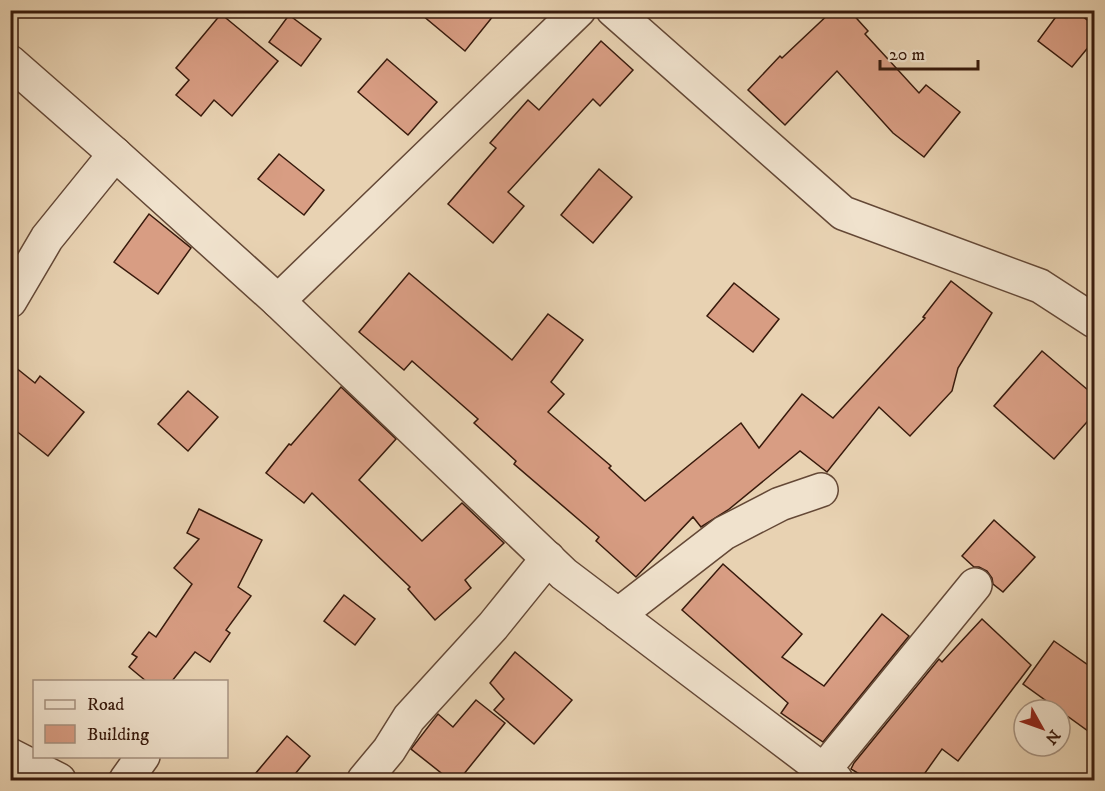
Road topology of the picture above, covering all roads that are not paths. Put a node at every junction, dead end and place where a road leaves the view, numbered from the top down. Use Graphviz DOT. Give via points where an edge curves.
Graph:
graph roads {
  1 [pos="579,10"];
  2 [pos="614,10"];
  3 [pos="10,62"];
  4 [pos="115,154"];
  5 [pos="278,301"];
  6 [pos="10,302"];
  7 [pos="1095,321"];
  8 [pos="821,490"];
  9 [pos="548,558"];
  10 [pos="975,585"];
  11 [pos="618,615"];
  12 [pos="10,755"];
  13 [pos="142,758"];
  14 [pos="829,776"];
  15 [pos="59,780"];
  16 [pos="126,780"];
  17 [pos="364,780"];
  1 -- 5 [label="street"];
  2 -- 7 [label="street" via="843,213 1040,286"];
  3 -- 4 [label="street"];
  4 -- 5 [label="street"];
  4 -- 6 [label="street" via="47,238"];
  5 -- 9 [label="street"];
  8 -- 11 [label="street" via="780,504 724,533"];
  9 -- 11 [label="street"];
  9 -- 17 [label="street" via="493,626 409,718"];
  10 -- 14 [label="street"];
  11 -- 14 [label="street"];
  12 -- 15 [label="street"];
  13 -- 16 [label="street"];
}
